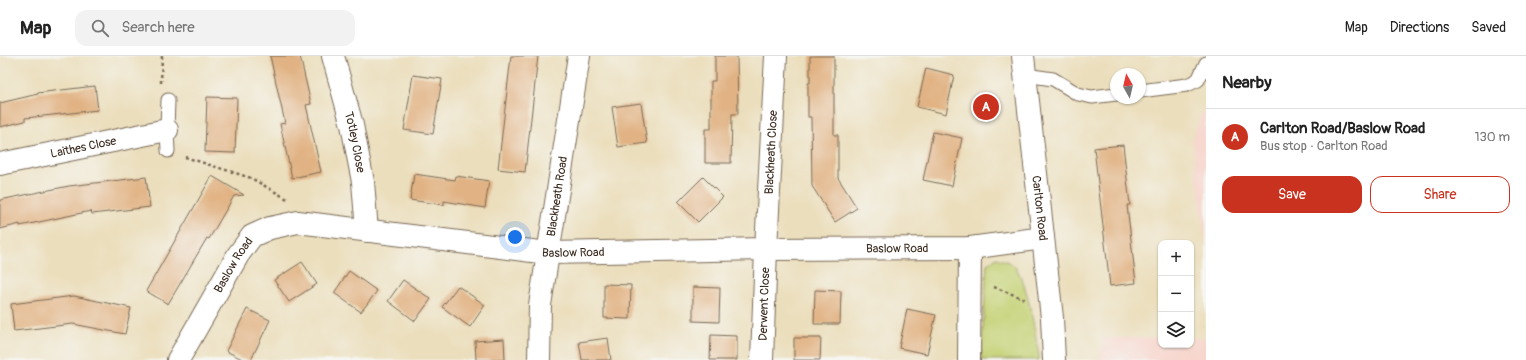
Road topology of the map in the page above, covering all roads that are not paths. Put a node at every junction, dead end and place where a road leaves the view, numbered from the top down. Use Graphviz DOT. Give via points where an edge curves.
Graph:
graph roads {
  1 [pos="333,56"];
  2 [pos="579,56"];
  3 [pos="776,56"];
  4 [pos="1206,63"];
  5 [pos="1024,65"];
  6 [pos="1146,90"];
  7 [pos="1110,95"];
  8 [pos="168,100"];
  9 [pos="167,130"];
  10 [pos="168,151"];
  11 [pos="0,164"];
  12 [pos="367,231"];
  13 [pos="1042,238"];
  14 [pos="970,248"];
  15 [pos="766,249"];
  16 [pos="548,253"];
  17 [pos="178,360"];
  18 [pos="539,360"];
  19 [pos="762,360"];
  20 [pos="969,360"];
  21 [pos="1054,360"];
  1 -- 12 [label="street, Totley Close" via="364,182"];
  2 -- 16 [label="street, Blackheath Road"];
  3 -- 15 [label="street, Blackheath Close"];
  4 -- 6 [label="lane" via="1198,80"];
  5 -- 7 [label="lane" via="1078,94 1092,97"];
  5 -- 13 [label="street, Carlton Road"];
  8 -- 9 [label="lane"];
  9 -- 10 [label="lane"];
  9 -- 11 [label="street, Laithes Close"];
  12 -- 16 [label="street, Baslow Road"];
  12 -- 17 [label="street, Baslow Road" via="298,222 270,228 252,236 238,255"];
  13 -- 14 [label="street, Baslow Road"];
  13 -- 21 [label="street, Carlton Road"];
  14 -- 15 [label="street, Baslow Road"];
  14 -- 20 [label="street"];
  15 -- 16 [label="street, Baslow Road"];
  15 -- 19 [label="street, Derwent Close"];
  16 -- 18 [label="street, Blackheath Road" via="540,305"];
}
